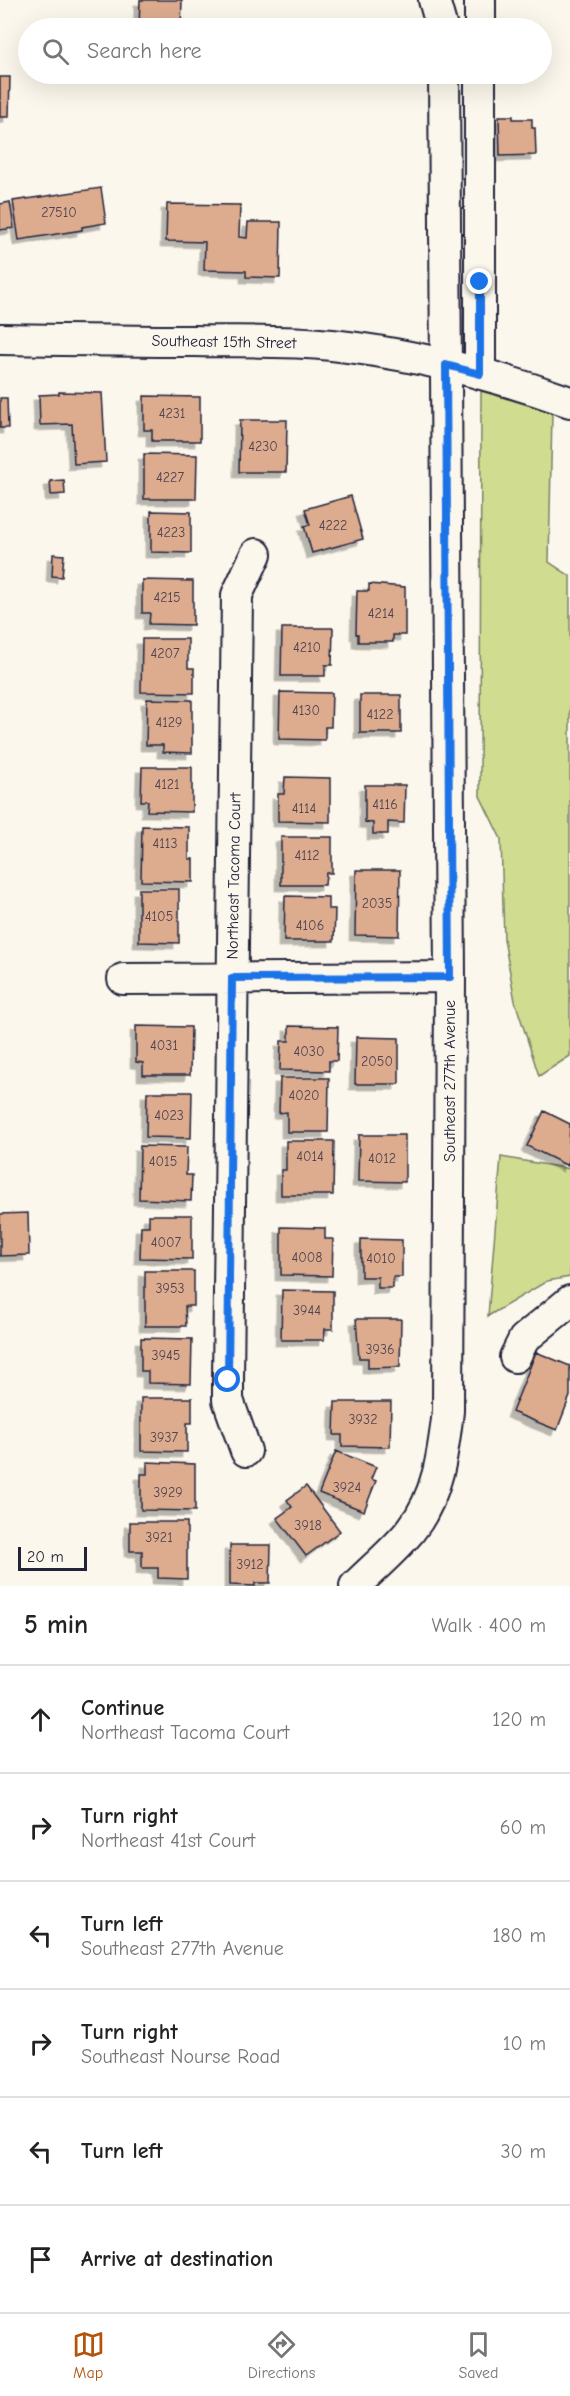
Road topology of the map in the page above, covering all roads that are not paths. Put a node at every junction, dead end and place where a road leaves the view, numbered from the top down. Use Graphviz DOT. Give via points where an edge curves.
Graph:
graph roads {
  1 [pos="434,0"];
  2 [pos="480,0"];
  3 [pos="439,18"];
  4 [pos="480,18"];
  5 [pos="444,84"];
  6 [pos="480,84"];
  7 [pos="0,339"];
  8 [pos="446,365"];
  9 [pos="480,374"];
  10 [pos="570,402"];
  11 [pos="256,554"];
  12 [pos="450,977"];
  13 [pos="232,978"];
  14 [pos="123,979"];
  15 [pos="570,1301"];
  16 [pos="514,1356"];
  17 [pos="246,1451"];
  18 [pos="355,1586"];
  1 -- 3 [label="street"];
  2 -- 4 [label="street"];
  5 -- 8 [label="street, Southeast 277th Avenue"];
  6 -- 9 [label="street"];
  7 -- 8 [label="street, Southeast 15th Street" via="330,345"];
  8 -- 9 [label="street, Southeast 15th Street"];
  8 -- 12 [label="street, Southeast 277th Avenue"];
  9 -- 10 [label="street, Southeast 15th Street"];
  11 -- 13 [label="street, Northeast Tacoma Court" via="237,595"];
  12 -- 13 [label="street"];
  12 -- 18 [label="street, Southeast 277th Avenue" via="448,1411 442,1460 430,1499 411,1530"];
  13 -- 14 [label="street"];
  13 -- 17 [label="street, Northeast Tacoma Court" via="228,1400"];
  15 -- 16 [label="street" via="524,1339"];
}
